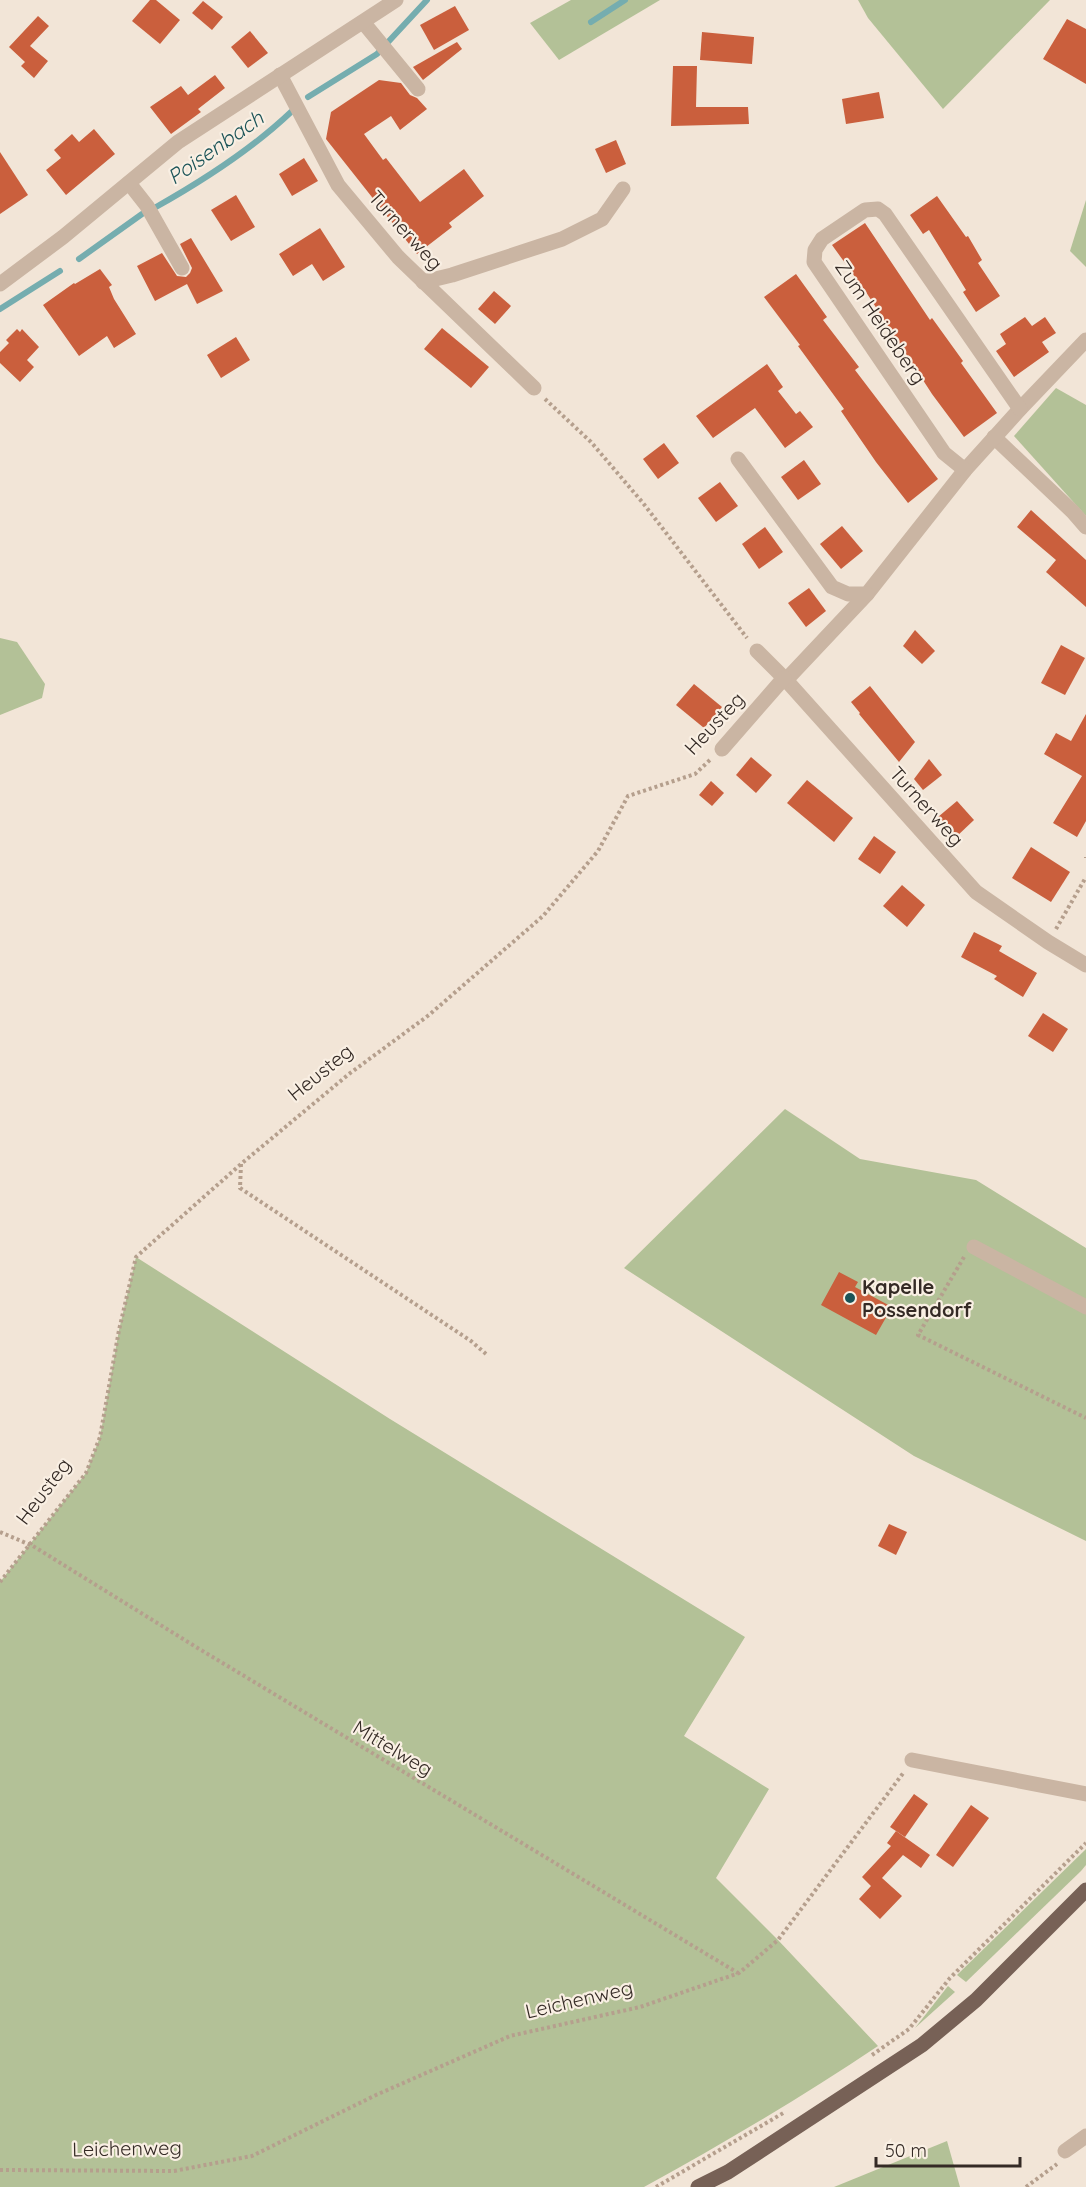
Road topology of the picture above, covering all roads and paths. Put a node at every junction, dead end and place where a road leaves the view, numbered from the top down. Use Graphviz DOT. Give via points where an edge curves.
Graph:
graph roads {
  1 [pos="396,0"];
  2 [pos="363,22"];
  3 [pos="280,75"];
  4 [pos="418,89"];
  5 [pos="129,183"];
  6 [pos="623,189"];
  7 [pos="182,268"];
  8 [pos="423,282"];
  9 [pos="1,283"];
  10 [pos="1086,340"];
  11 [pos="534,388"];
  12 [pos="1020,409"];
  13 [pos="994,437"];
  14 [pos="738,459"];
  15 [pos="965,470"];
  16 [pos="1086,527"];
  17 [pos="867,594"];
  18 [pos="757,651"];
  19 [pos="785,679"];
  20 [pos="722,749"];
  21 [pos="1086,877"];
  22 [pos="1048,942"];
  23 [pos="1086,965"];
  24 [pos="241,1164"];
  25 [pos="972,1248"];
  26 [pos="1086,1307"];
  27 [pos="486,1354"];
  28 [pos="1086,1418"];
  29 [pos="0,1532"];
  30 [pos="31,1545"];
  31 [pos="0,1582"];
  32 [pos="912,1760"];
  33 [pos="1086,1794"];
  34 [pos="1086,1843"];
  35 [pos="1086,1890"];
  36 [pos="739,1973"];
  37 [pos="865,2060"];
  38 [pos="790,2109"];
  39 [pos="1086,2136"];
  40 [pos="1065,2151"];
  41 [pos="0,2170"];
  42 [pos="656,2187"];
  43 [pos="698,2187"];
  44 [pos="1026,2187"];
  1 -- 2 [label="street"];
  2 -- 3 [label="street"];
  2 -- 4 [label="street"];
  3 -- 5 [label="street" via="178,142"];
  3 -- 8 [label="street, Turnerweg" via="338,185"];
  5 -- 7 [label="street" via="147,206"];
  5 -- 9 [label="street"];
  6 -- 8 [label="street" via="602,219 562,239"];
  8 -- 11 [label="street, Turnerweg"];
  10 -- 12 [label="street"];
  11 -- 18 [label="path" via="591,442"];
  12 -- 13 [label="street"];
  12 -- 15 [label="street, Zum Heideberg" via="885,214 878,209 865,210 822,239 814,250 814,262 944,453"];
  13 -- 15 [label="street"];
  13 -- 16 [label="street"];
  14 -- 17 [label="street" via="832,587 848,594"];
  15 -- 17 [label="street"];
  17 -- 19 [label="street, Heusteg"];
  18 -- 19 [label="street, Turnerweg"];
  19 -- 20 [label="street, Heusteg"];
  19 -- 22 [label="street, Turnerweg" via="976,892"];
  20 -- 24 [label="path, Heusteg" via="695,774 628,796 598,851 543,916 429,1015 349,1074"];
  21 -- 22 [label="path"];
  22 -- 23 [label="street, Turnerweg"];
  24 -- 27 [label="path" via="240,1188"];
  24 -- 30 [label="path, Heusteg" via="136,1257 100,1437 86,1473"];
  25 -- 26 [label="street"];
  25 -- 28 [label="path" via="918,1335"];
  29 -- 30 [label="path, Mittelweg"];
  30 -- 31 [label="path, Heusteg"];
  30 -- 36 [label="path, Mittelweg"];
  32 -- 33 [label="street"];
  32 -- 36 [label="path, Leichenweg" via="778,1940"];
  34 -- 37 [label="path" via="950,1978 909,2029"];
  35 -- 43 [label="main road" via="976,2000 922,2045 728,2172"];
  36 -- 41 [label="path, Leichenweg" via="640,2007 510,2036 376,2095 252,2156 174,2171"];
  38 -- 42 [label="path"];
  39 -- 40 [label="street"];
  40 -- 44 [label="path" via="1055,2166"];
}
